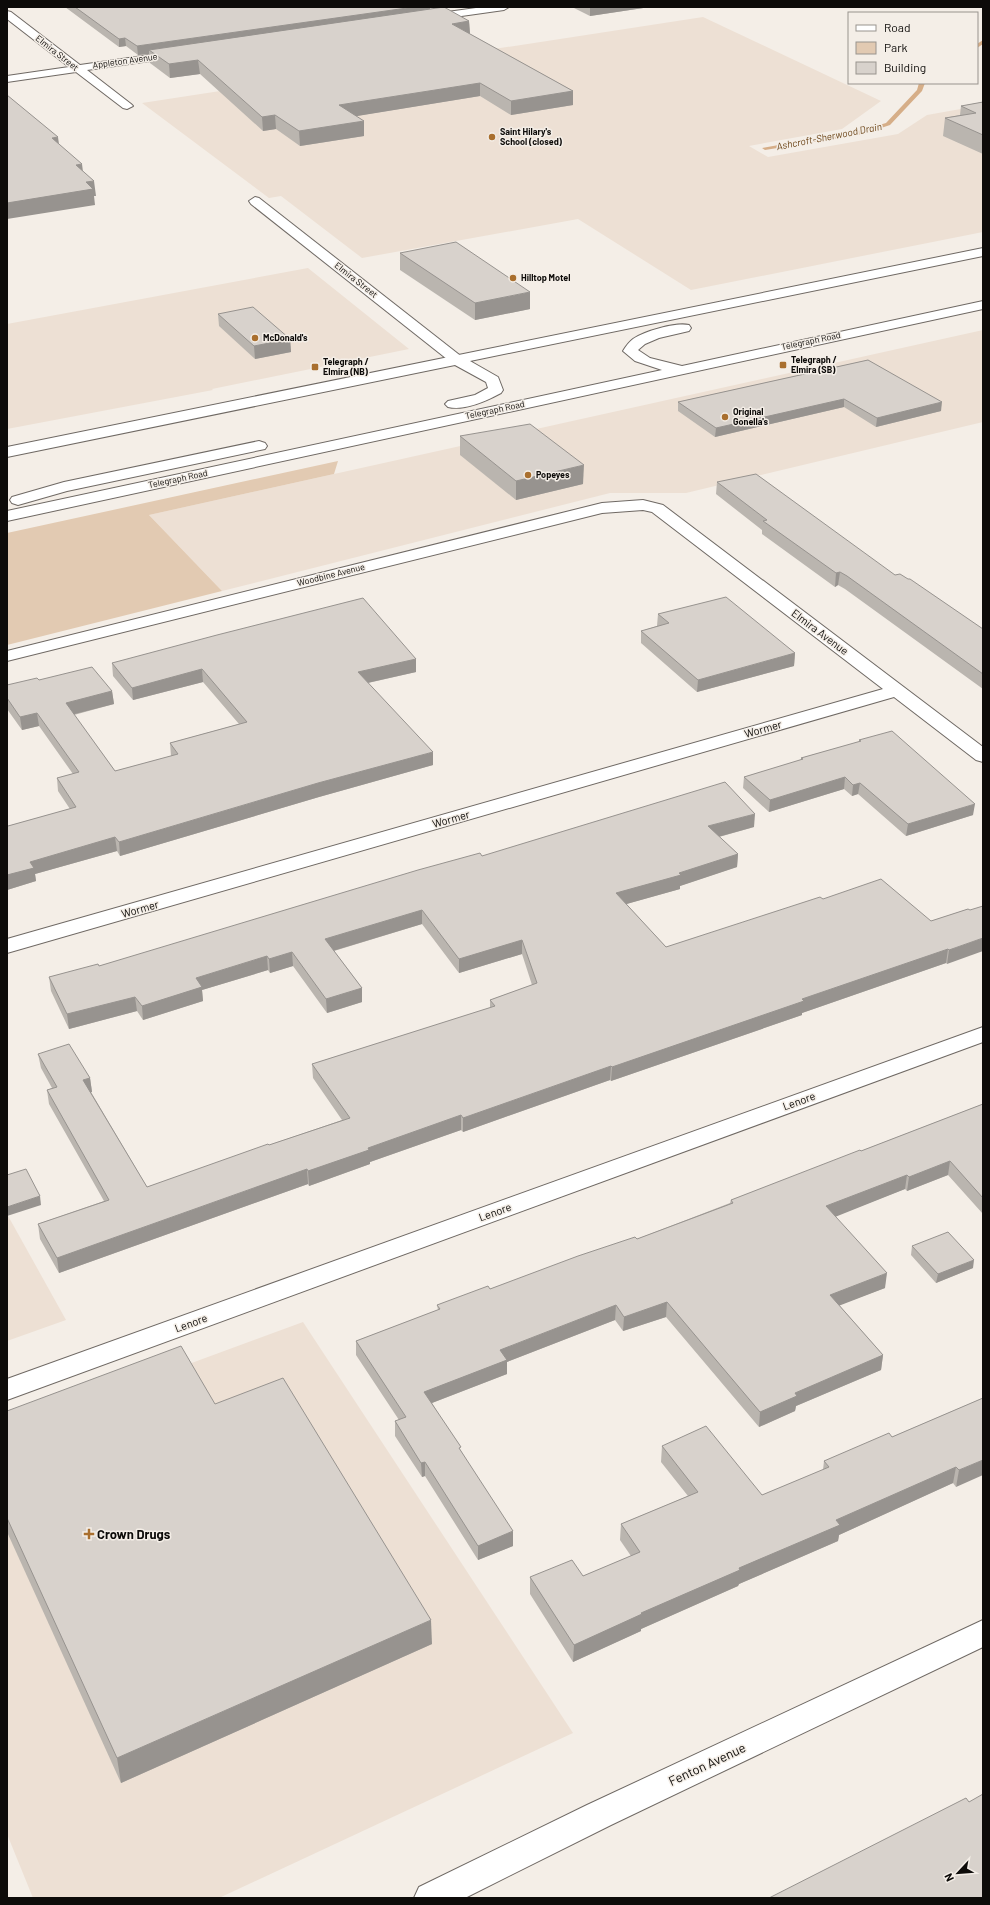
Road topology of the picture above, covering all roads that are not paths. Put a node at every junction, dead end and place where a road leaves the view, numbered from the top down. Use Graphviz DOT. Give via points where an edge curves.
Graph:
graph roads {
  1 [pos="504,7"];
  2 [pos="7,14"];
  3 [pos="418,19"];
  4 [pos="192,52"];
  5 [pos="78,68"];
  6 [pos="7,78"];
  7 [pos="127,106"];
  8 [pos="255,201"];
  9 [pos="983,252"];
  10 [pos="931,263"];
  11 [pos="890,285"];
  12 [pos="983,305"];
  13 [pos="694,326"];
  14 [pos="457,360"];
  15 [pos="682,369"];
  16 [pos="442,406"];
  17 [pos="275,442"];
  18 [pos="7,452"];
  19 [pos="7,503"];
  20 [pos="657,508"];
  21 [pos="7,516"];
  22 [pos="7,656"];
  23 [pos="896,691"];
  24 [pos="983,756"];
  25 [pos="7,946"];
  26 [pos="983,1034"];
  27 [pos="7,1390"];
  28 [pos="983,1634"];
  29 [pos="432,1898"];
  1 -- 3 [label="street"];
  2 -- 5 [label="street, Elmira Street"];
  4 -- 5 [label="street, Appleton Avenue"];
  5 -- 6 [label="street, Appleton Avenue"];
  5 -- 7 [label="street, Elmira Street"];
  8 -- 14 [label="street, Elmira Street"];
  9 -- 10 [label="street"];
  10 -- 11 [label="street" via="925,274"];
  10 -- 14 [label="street"];
  12 -- 15 [label="street, Telegraph Road"];
  13 -- 15 [label="street" via="656,334 633,345 630,351 637,358 652,364"];
  14 -- 16 [label="street, Elmira Street" via="493,380 496,390 479,398"];
  14 -- 18 [label="street"];
  15 -- 21 [label="street, Telegraph Road"];
  17 -- 19 [label="street" via="64,487"];
  20 -- 22 [label="street, Woodbine Avenue" via="643,505 602,508"];
  20 -- 23 [label="street, Elmira Avenue"];
  23 -- 24 [label="street, Elmira Avenue"];
  23 -- 25 [label="street, Wormer"];
  26 -- 27 [label="street, Lenore"];
  28 -- 29 [label="street, Fenton Avenue" via="599,1815"];
}
